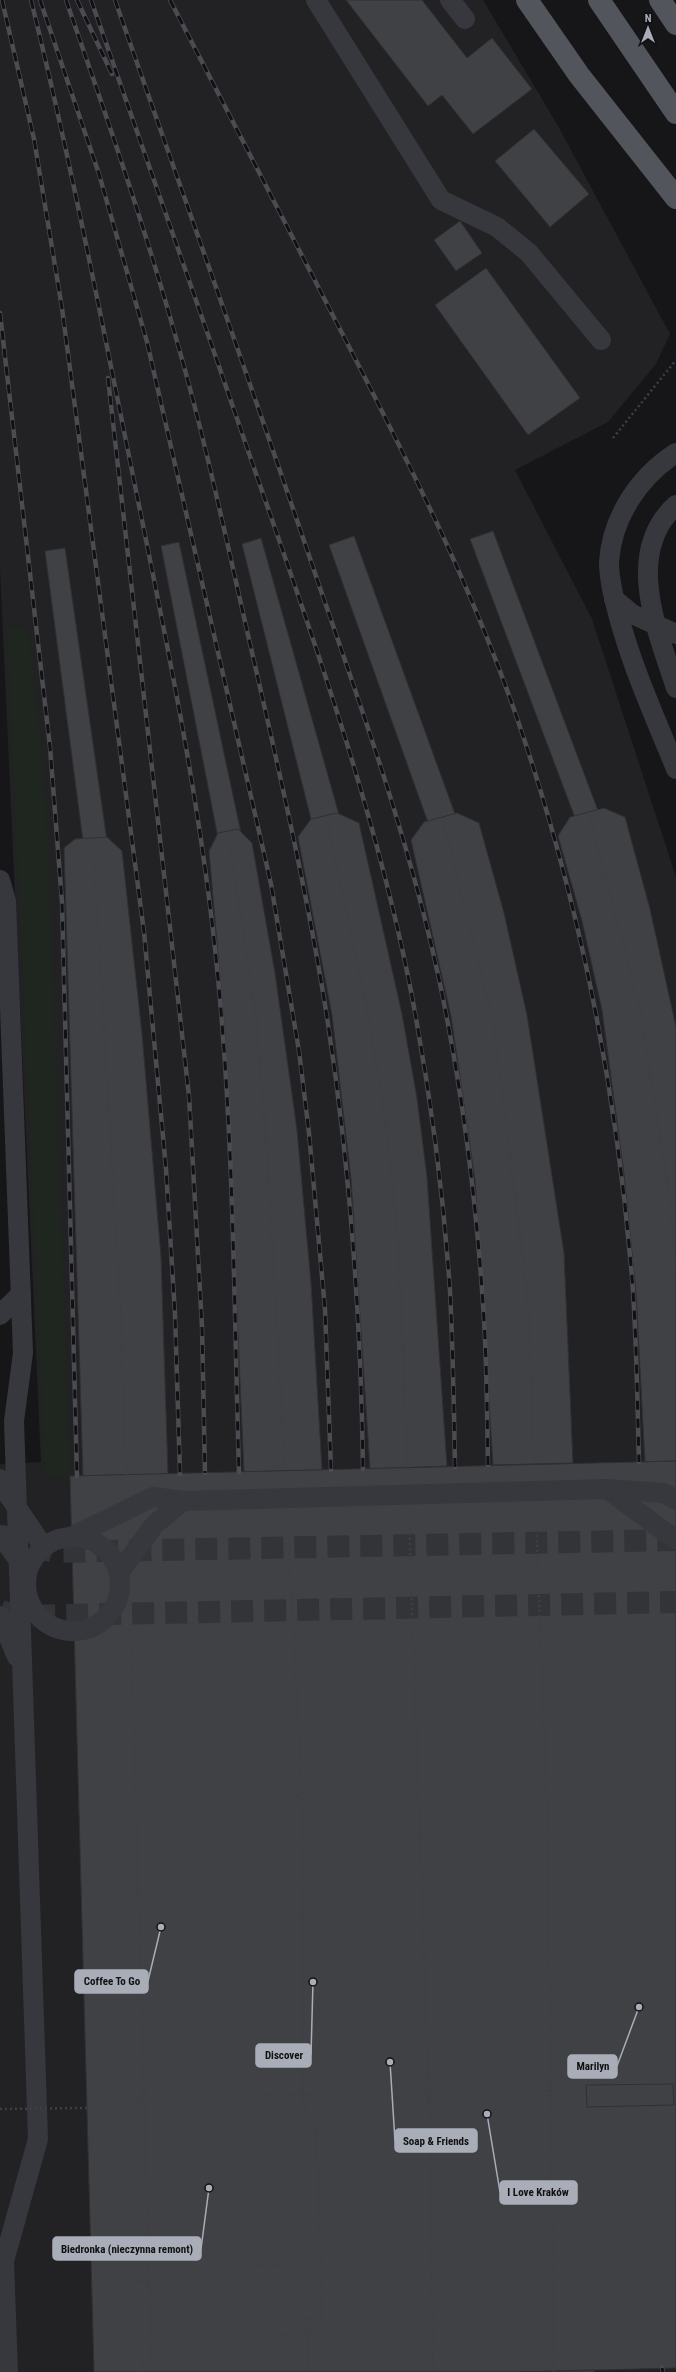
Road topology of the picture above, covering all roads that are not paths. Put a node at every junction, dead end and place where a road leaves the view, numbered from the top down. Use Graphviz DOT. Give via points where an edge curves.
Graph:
graph roads {
  1 [pos="316,0"];
  2 [pos="450,0"];
  3 [pos="527,0"];
  4 [pos="599,0"];
  5 [pos="660,0"];
  6 [pos="464,19"];
  7 [pos="676,24"];
  8 [pos="676,113"];
  9 [pos="676,198"];
  10 [pos="601,340"];
  11 [pos="676,453"];
  12 [pos="676,505"];
  13 [pos="614,600"];
  14 [pos="656,624"];
  15 [pos="676,634"];
  16 [pos="676,688"];
  17 [pos="676,769"];
  18 [pos="0,880"];
  19 [pos="21,1294"];
  20 [pos="0,1315"];
  21 [pos="0,1479"];
  22 [pos="607,1489"];
  23 [pos="676,1500"];
  24 [pos="183,1501"];
  25 [pos="0,1535"];
  26 [pos="73,1536"];
  27 [pos="676,1540"];
  28 [pos="43,1546"];
  29 [pos="27,1571"];
  30 [pos="119,1573"];
  31 [pos="0,1616"];
  32 [pos="22,1668"];
  33 [pos="8,2372"];
  1 -- 10 [label="lane" via="441,200 497,227 529,253"];
  2 -- 6 [label="lane"];
  3 -- 9 [label="main road" via="579,75"];
  4 -- 8 [label="main road"];
  5 -- 7 [label="main road"];
  11 -- 13 [label="lane" via="660,463 648,475 627,504 620,519 614,534 609,564"];
  12 -- 14 [label="lane" via="662,523 650,556 648,592"];
  13 -- 14 [label="lane" via="632,614"];
  13 -- 17 [label="lane" via="625,639"];
  14 -- 15 [label="lane"];
  14 -- 16 [label="lane"];
  18 -- 19 [label="lane" via="6,901"];
  19 -- 20 [label="lane"];
  19 -- 32 [label="lane" via="23,1353 14,1421"];
  21 -- 28 [label="lane, bridge"];
  22 -- 23 [label="lane" via="664,1493"];
  22 -- 24 [label="lane"];
  22 -- 27 [label="lane"];
  24 -- 26 [label="lane" via="153,1497"];
  24 -- 30 [label="lane" via="154,1525"];
  25 -- 29 [label="lane, bridge"];
  26 -- 28 [label="lane" via="57,1539"];
  26 -- 30 [label="lane" via="88,1539 102,1546 113,1558"];
  28 -- 29 [label="lane"];
  29 -- 30 [label="lane" via="26,1595 30,1606 38,1616 59,1629 73,1631 87,1629 100,1623 110,1613 120,1587"];
  31 -- 32 [label="lane"];
  32 -- 33 [label="lane" via="38,2139 4,2261"];
}
